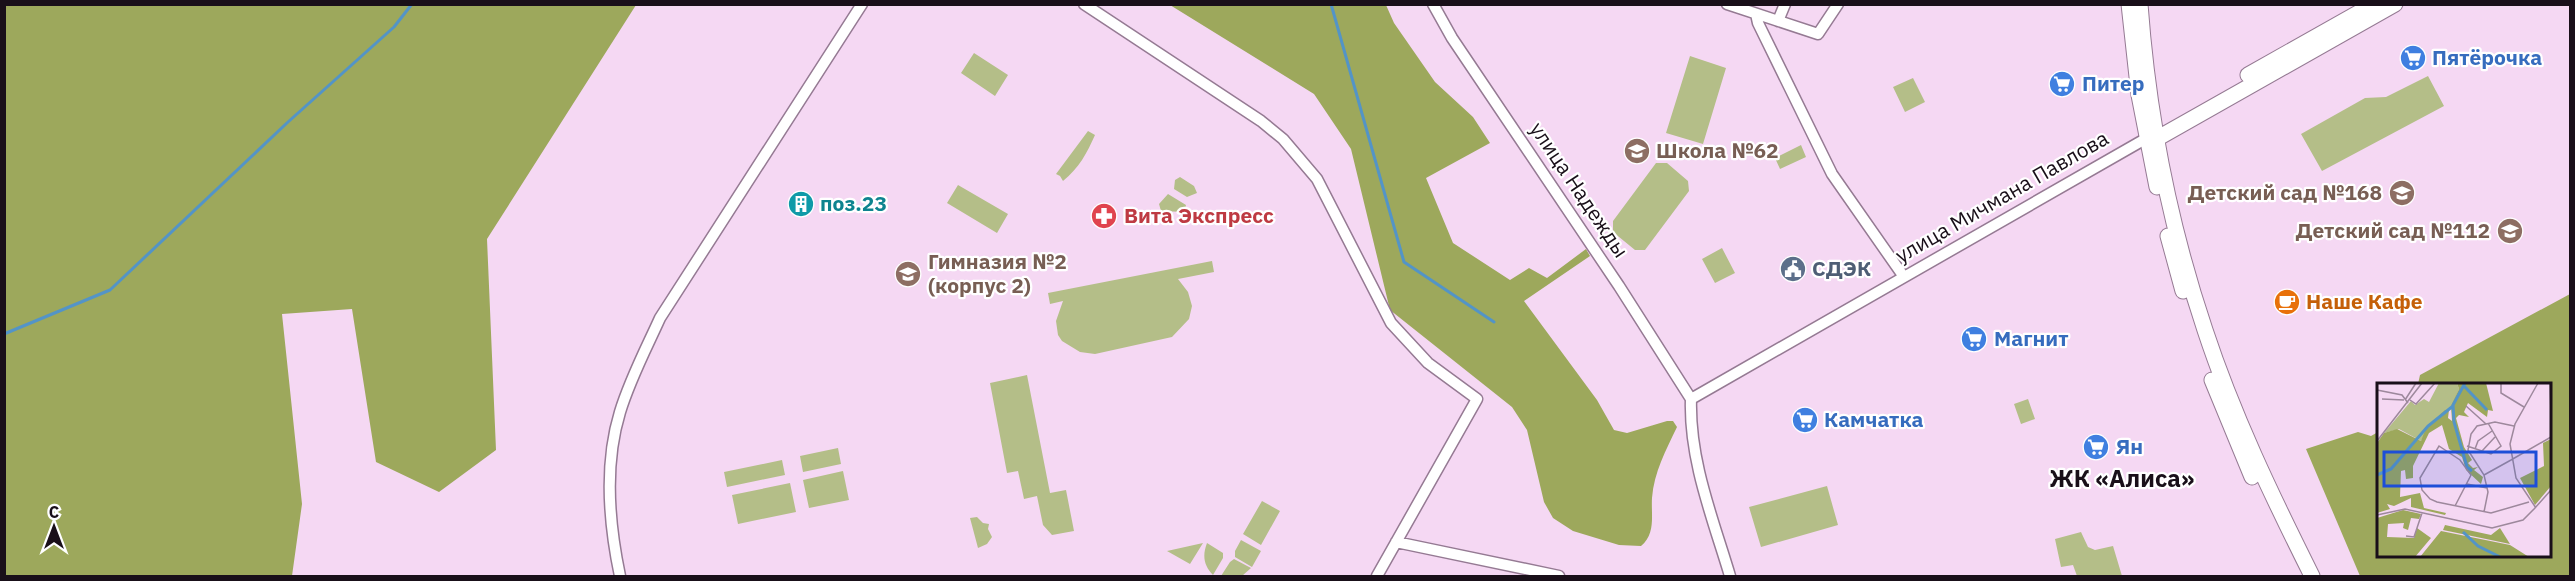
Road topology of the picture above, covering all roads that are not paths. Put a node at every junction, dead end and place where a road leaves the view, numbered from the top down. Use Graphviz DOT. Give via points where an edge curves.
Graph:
graph roads {
  1 [pos="862,4"];
  2 [pos="1084,4"];
  3 [pos="1433,4"];
  4 [pos="1727,4"];
  5 [pos="1785,4"];
  6 [pos="1838,4"];
  7 [pos="2129,4"];
  8 [pos="2140,4"];
  9 [pos="2374,4"];
  10 [pos="2395,4"];
  11 [pos="1756,14"];
  12 [pos="2359,19"];
  13 [pos="1778,21"];
  14 [pos="2154,134"];
  15 [pos="1904,277"];
  16 [pos="1690,399"];
  17 [pos="2279,521"];
  18 [pos="1396,542"];
  19 [pos="620,576"];
  20 [pos="1377,576"];
  21 [pos="1559,576"];
  22 [pos="1730,576"];
  23 [pos="2301,576"];
  24 [pos="2312,576"];
  1 -- 19 [label="street" via="660,318 639,363 614,440 612,522"];
  2 -- 18 [label="street" via="1283,139 1317,179 1391,323 1428,363 1477,399"];
  3 -- 16 [label="street, улица Надежды"];
  4 -- 11 [label="street"];
  5 -- 13 [label="street"];
  6 -- 13 [label="street" via="1818,34"];
  7 -- 14 [label="main road" via="2137,84"];
  8 -- 14 [label="main road"];
  9 -- 12 [label="main road, улица Мичмана Павлова"];
  10 -- 12 [label="main road, улица Мичмана Павлова"];
  11 -- 13 [label="street"];
  11 -- 15 [label="street" via="1832,174"];
  12 -- 14 [label="main road, улица Мичмана Павлова"];
  14 -- 15 [label="street, улица Мичмана Павлова"];
  14 -- 17 [label="main road" via="2175,266 2221,389"];
  15 -- 16 [label="street, улица Мичмана Павлова"];
  16 -- 22 [label="street" via="1696,463"];
  17 -- 23 [label="main road"];
  17 -- 24 [label="main road"];
  18 -- 20 [label="street"];
  18 -- 21 [label="street"];
}
